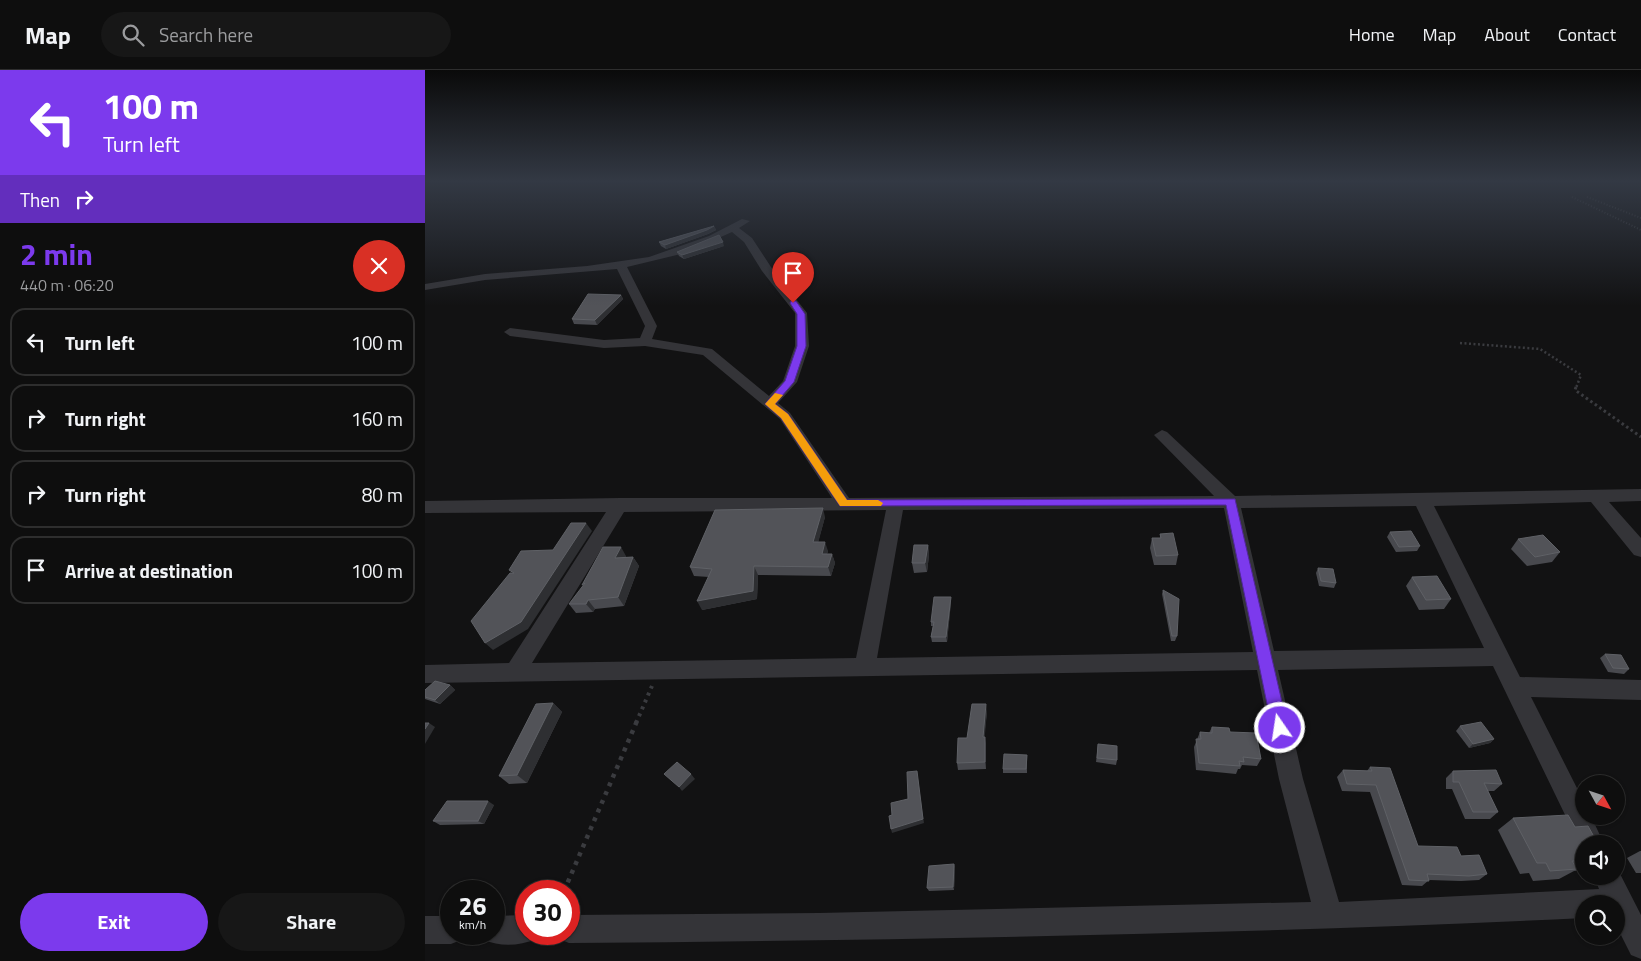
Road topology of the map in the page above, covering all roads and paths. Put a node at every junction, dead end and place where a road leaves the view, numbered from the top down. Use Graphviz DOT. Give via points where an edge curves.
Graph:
graph roads {
  1 [pos="1625,223"];
  2 [pos="1641,230"];
  3 [pos="621,267"];
  4 [pos="425,287"];
  5 [pos="510,332"];
  6 [pos="645,342"];
  7 [pos="1460,343"];
  8 [pos="770,404"];
  9 [pos="1163,435"];
  10 [pos="1641,437"];
  11 [pos="1641,494"];
  12 [pos="1595,496"];
  13 [pos="1422,500"];
  14 [pos="1231,502"];
  15 [pos="896,503"];
  16 [pos="620,504"];
  17 [pos="844,504"];
  18 [pos="425,506"];
  19 [pos="1641,550"];
  20 [pos="1500,657"];
  21 [pos="1265,661"];
  22 [pos="865,666"];
  23 [pos="659,669"];
  24 [pos="515,672"];
  25 [pos="425,674"];
  26 [pos="1514,686"];
  27 [pos="1641,690"];
  28 [pos="1587,835"];
  29 [pos="569,880"];
  30 [pos="1575,904"];
  31 [pos="1625,912"];
  32 [pos="1329,916"];
  33 [pos="580,929"];
  34 [pos="425,930"];
  35 [pos="440,930"];
  36 [pos="1641,945"];
  1 -- 2 [label="path"];
  3 -- 4 [label="street" via="486,276"];
  3 -- 6 [label="street" via="651,326"];
  3 -- 8 [label="street" via="697,247 739,225 801,314 802,346 790,382"];
  5 -- 6 [label="street" via="604,344"];
  6 -- 8 [label="street" via="707,352"];
  7 -- 10 [label="path" via="1540,349 1581,375 1575,390"];
  8 -- 17 [label="street" via="785,416"];
  9 -- 14 [label="street"];
  11 -- 12 [label="street"];
  12 -- 13 [label="street"];
  12 -- 19 [label="street"];
  13 -- 14 [label="street"];
  13 -- 20 [label="street"];
  14 -- 15 [label="street"];
  14 -- 21 [label="street"];
  15 -- 17 [label="street"];
  15 -- 22 [label="street"];
  16 -- 17 [label="street"];
  16 -- 18 [label="street"];
  16 -- 24 [label="street"];
  20 -- 21 [label="street"];
  20 -- 26 [label="street"];
  21 -- 22 [label="street"];
  21 -- 32 [label="street" via="1291,779"];
  22 -- 23 [label="street"];
  23 -- 24 [label="street"];
  23 -- 29 [label="path"];
  24 -- 25 [label="street"];
  26 -- 27 [label="street"];
  26 -- 28 [label="street"];
  30 -- 32 [label="street"];
  31 -- 36 [label="street"];
  32 -- 33 [label="street"];
  34 -- 35 [label="street"];
}
